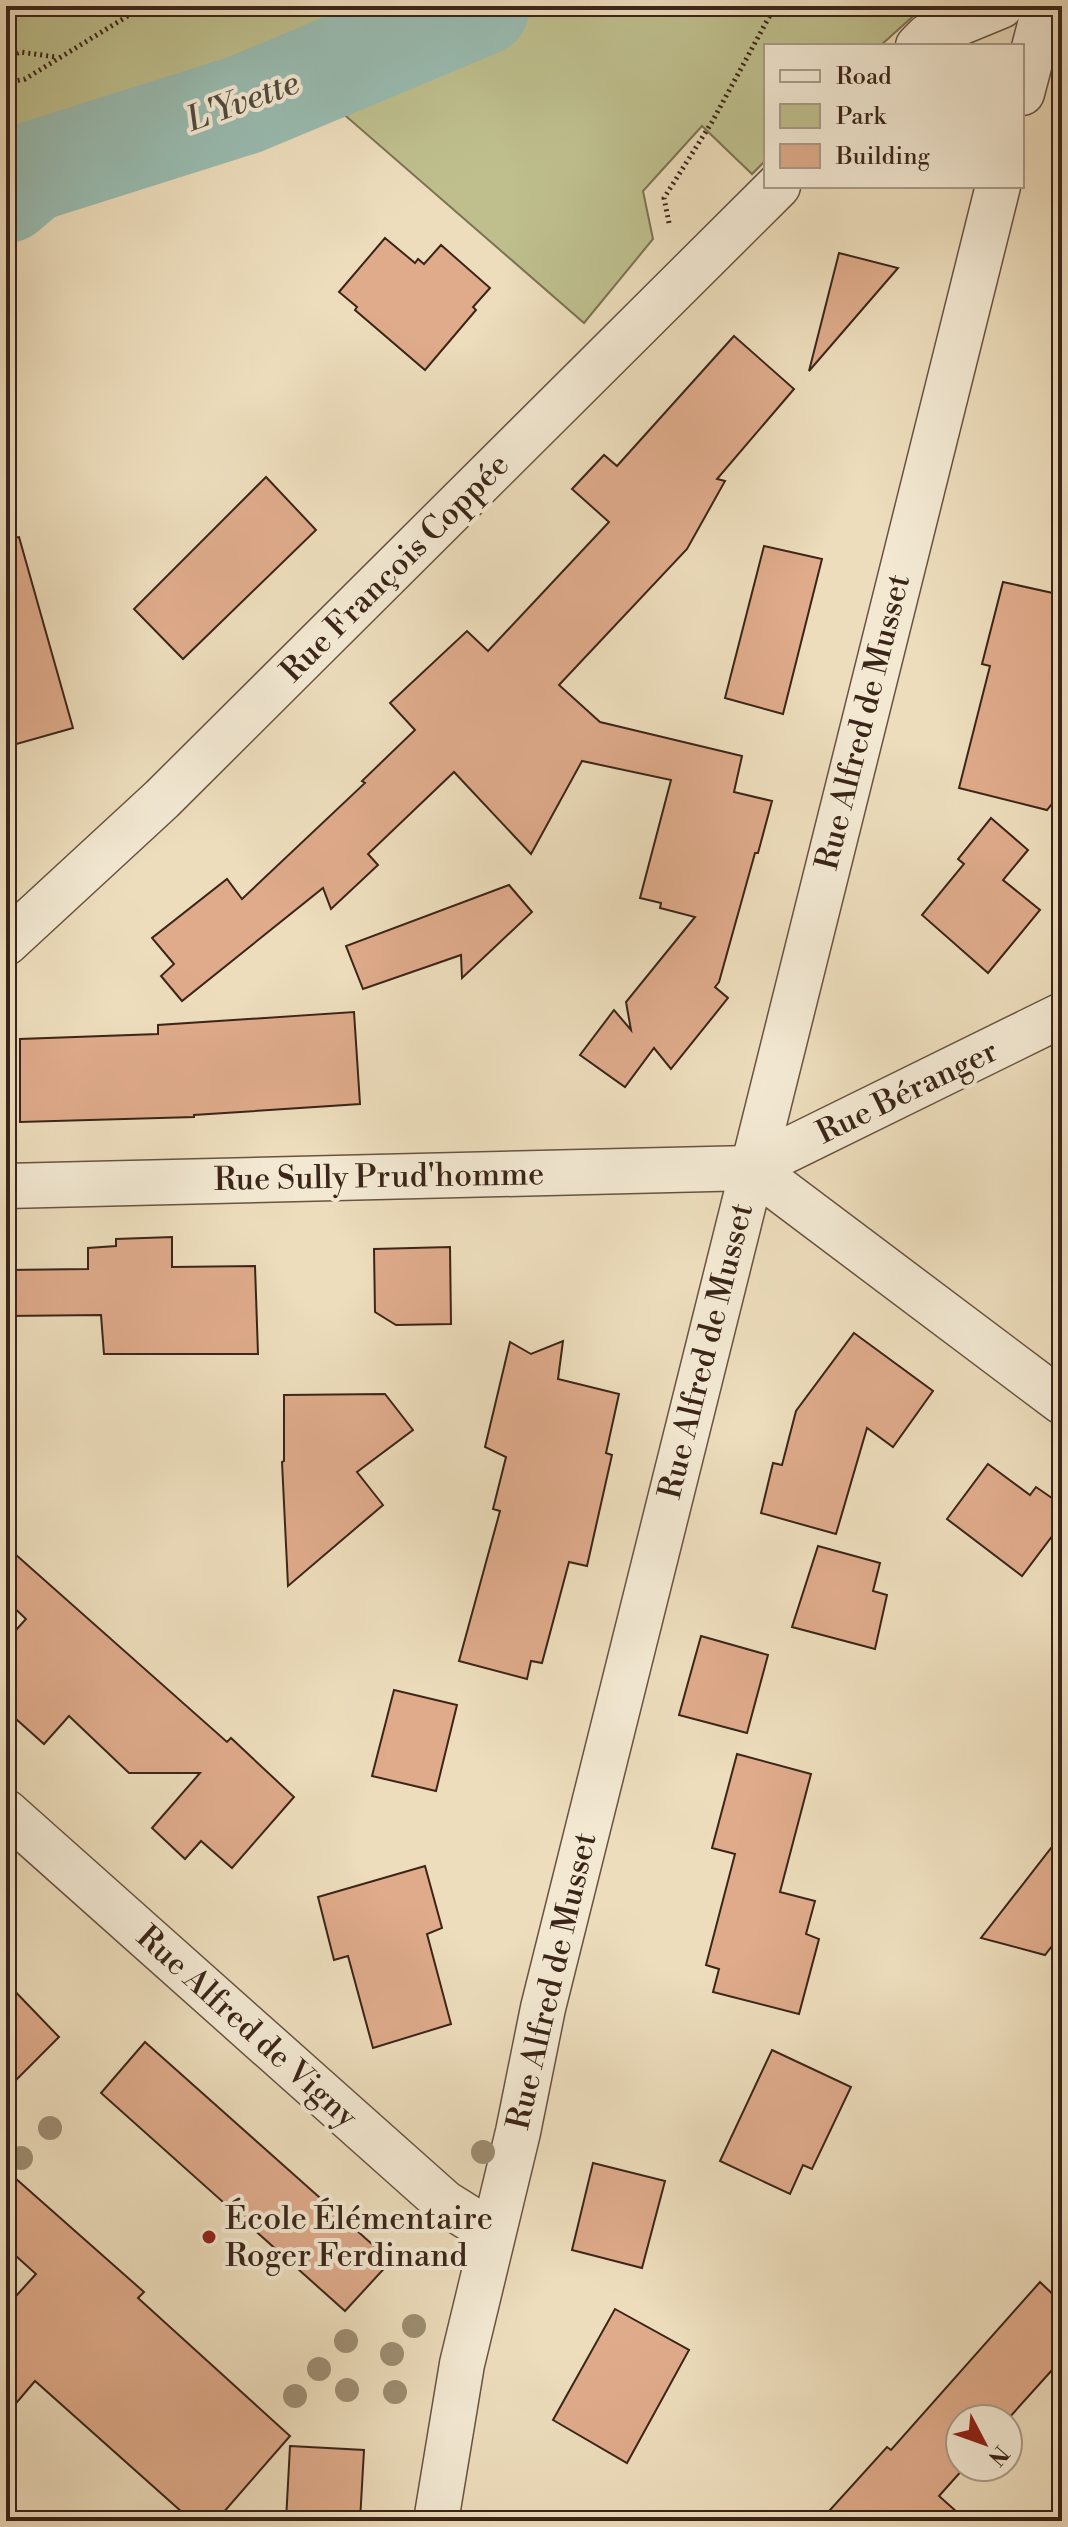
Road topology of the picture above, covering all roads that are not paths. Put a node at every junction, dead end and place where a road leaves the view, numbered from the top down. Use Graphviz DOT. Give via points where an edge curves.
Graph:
graph roads {
  1 [pos="1001,6"];
  2 [pos="1045,6"];
  3 [pos="920,44"];
  4 [pos="1024,85"];
  5 [pos="776,188"];
  6 [pos="997,188"];
  7 [pos="6,943"];
  8 [pos="1062,1015"];
  9 [pos="751,1168"];
  10 [pos="6,1186"];
  11 [pos="1062,1402"];
  12 [pos="6,1812"];
  13 [pos="493,2233"];
  14 [pos="436,2521"];
  1 -- 3 [label="street"];
  2 -- 4 [label="street"];
  5 -- 7 [label="street, Rue François Coppée" via="162,799"];
  6 -- 9 [label="street, Rue Alfred de Musset"];
  8 -- 9 [label="street, Rue Béranger"];
  9 -- 10 [label="street, Rue Sully Prud'homme"];
  9 -- 11 [label="street"];
  9 -- 13 [label="street, Rue Alfred de Musset" via="543,2008"];
  12 -- 13 [label="street, Rue Alfred de Vigny" via="445,2203"];
  13 -- 14 [label="street, Rue Alfred de Musset" via="462,2364"];
}
